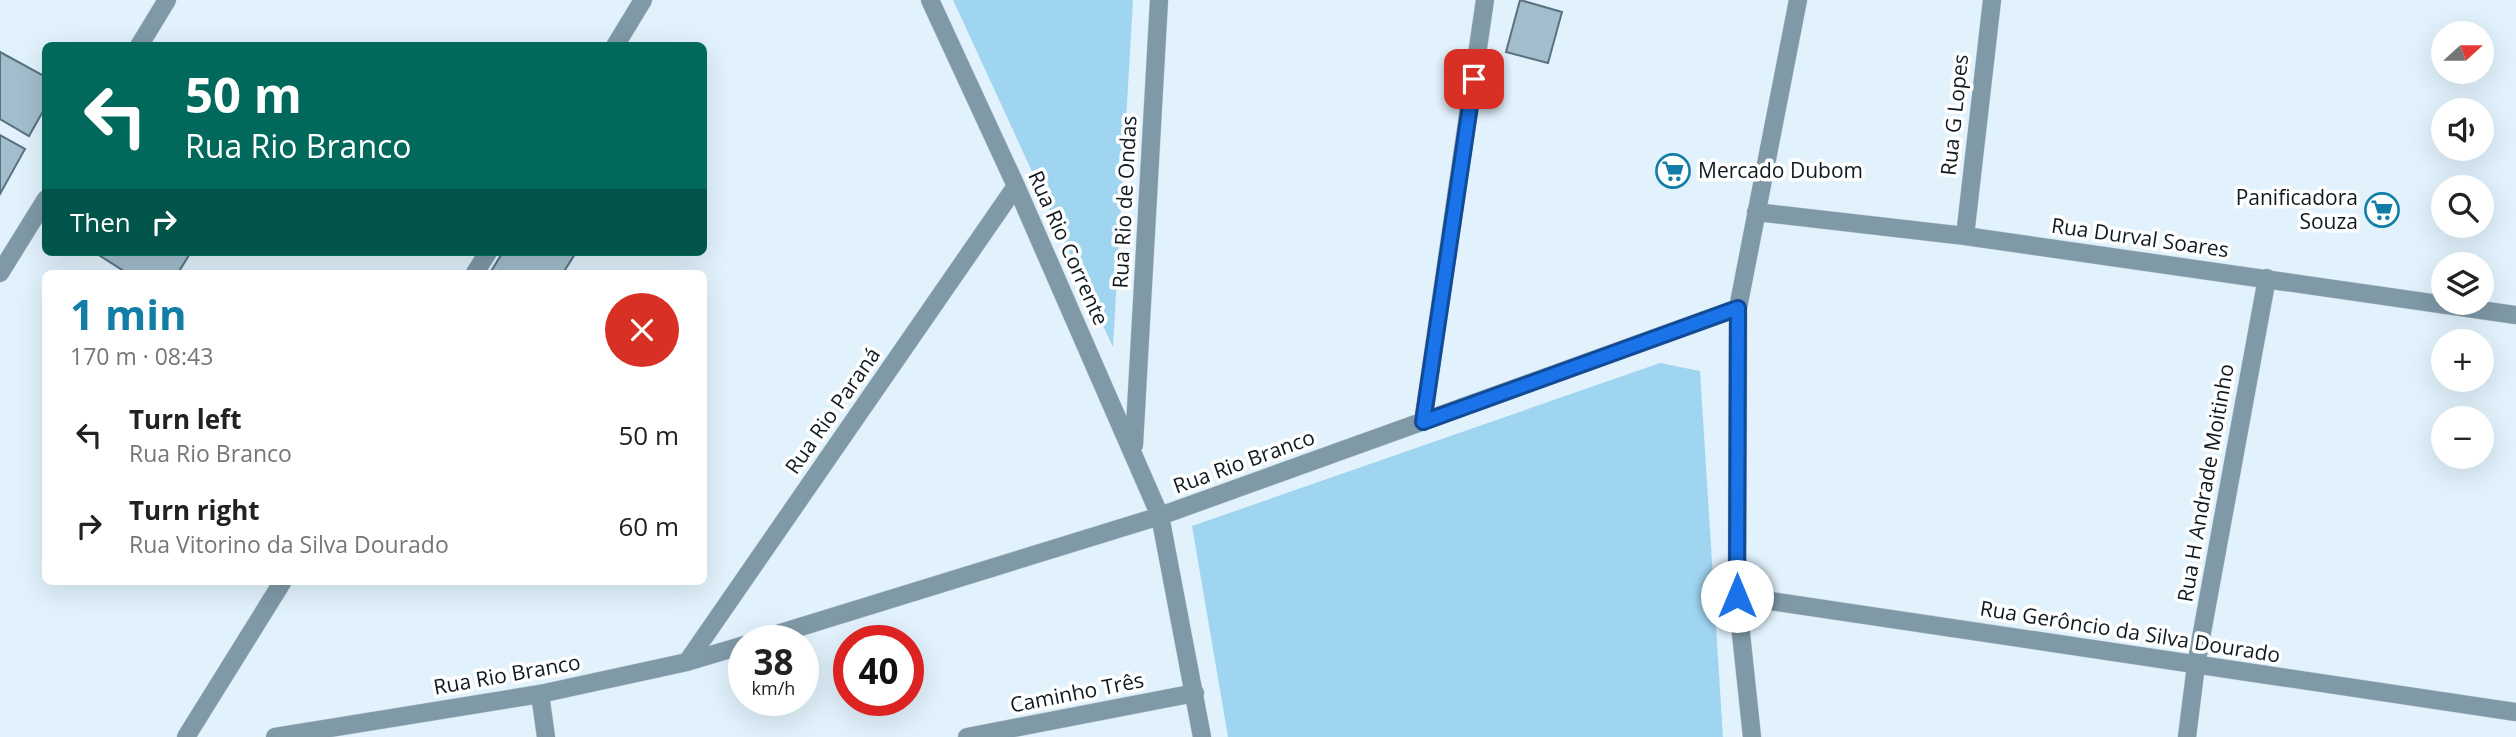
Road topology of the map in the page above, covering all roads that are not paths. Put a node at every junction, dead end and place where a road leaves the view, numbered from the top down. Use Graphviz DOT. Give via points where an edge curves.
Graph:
graph roads {
  1 [pos="167,0"];
  2 [pos="643,0"];
  3 [pos="930,0"];
  4 [pos="1159,0"];
  5 [pos="1485,0"];
  6 [pos="1798,0"];
  7 [pos="1992,0"];
  8 [pos="141,42"];
  9 [pos="617,42"];
  10 [pos="1016,186"];
  11 [pos="42,205"];
  12 [pos="1756,212"];
  13 [pos="1965,236"];
  14 [pos="0,273"];
  15 [pos="2267,278"];
  16 [pos="1738,308"];
  17 [pos="2516,316"];
  18 [pos="1423,422"];
  19 [pos="1133,449"];
  20 [pos="1160,516"];
  21 [pos="281,585"];
  22 [pos="1737,596"];
  23 [pos="807,625"];
  24 [pos="728,650"];
  25 [pos="687,662"];
  26 [pos="2196,665"];
  27 [pos="1195,693"];
  28 [pos="540,694"];
  29 [pos="2516,712"];
  30 [pos="186,737"];
  31 [pos="275,737"];
  32 [pos="546,737"];
  33 [pos="967,737"];
  34 [pos="1202,737"];
  35 [pos="1752,737"];
  36 [pos="2187,737"];
  1 -- 8 [label="street"];
  2 -- 9 [label="street"];
  3 -- 10 [label="street, Rua Rio Corrente"];
  4 -- 19 [label="street, Rua Rio de Ondas"];
  5 -- 18 [label="street"];
  6 -- 12 [label="street"];
  7 -- 13 [label="street, Rua G Lopes"];
  10 -- 19 [label="street, Rua Rio Corrente"];
  10 -- 25 [label="street, Rua Rio Paraná"];
  11 -- 14 [label="street"];
  12 -- 13 [label="street, Rua Durval Soares"];
  12 -- 16 [label="street"];
  13 -- 15 [label="street, Rua Durval Soares"];
  15 -- 17 [label="street, Rua Durval Soares"];
  15 -- 26 [label="street, Rua H Andrade Moitinho"];
  16 -- 18 [label="street, Rua Rio Branco"];
  16 -- 22 [label="street"];
  18 -- 20 [label="street, Rua Rio Branco"];
  19 -- 20 [label="street, Rua Rio Corrente"];
  20 -- 23 [label="street, Rua Rio Branco"];
  20 -- 27 [label="street, Rua Rio Corrente"];
  21 -- 30 [label="street"];
  22 -- 26 [label="street, Rua Gerôncio da Silva Dourado"];
  22 -- 35 [label="street"];
  24 -- 25 [label="street, Rua Rio Branco"];
  25 -- 28 [label="street, Rua Rio Branco"];
  26 -- 29 [label="street, Rua Gerôncio da Silva Dourado"];
  26 -- 36 [label="street, Rua H Andrade Moitinho"];
  27 -- 33 [label="street, Caminho Três"];
  27 -- 34 [label="street, Rua Rio Corrente"];
  28 -- 31 [label="street, Rua Rio Branco"];
  28 -- 32 [label="street"];
}
